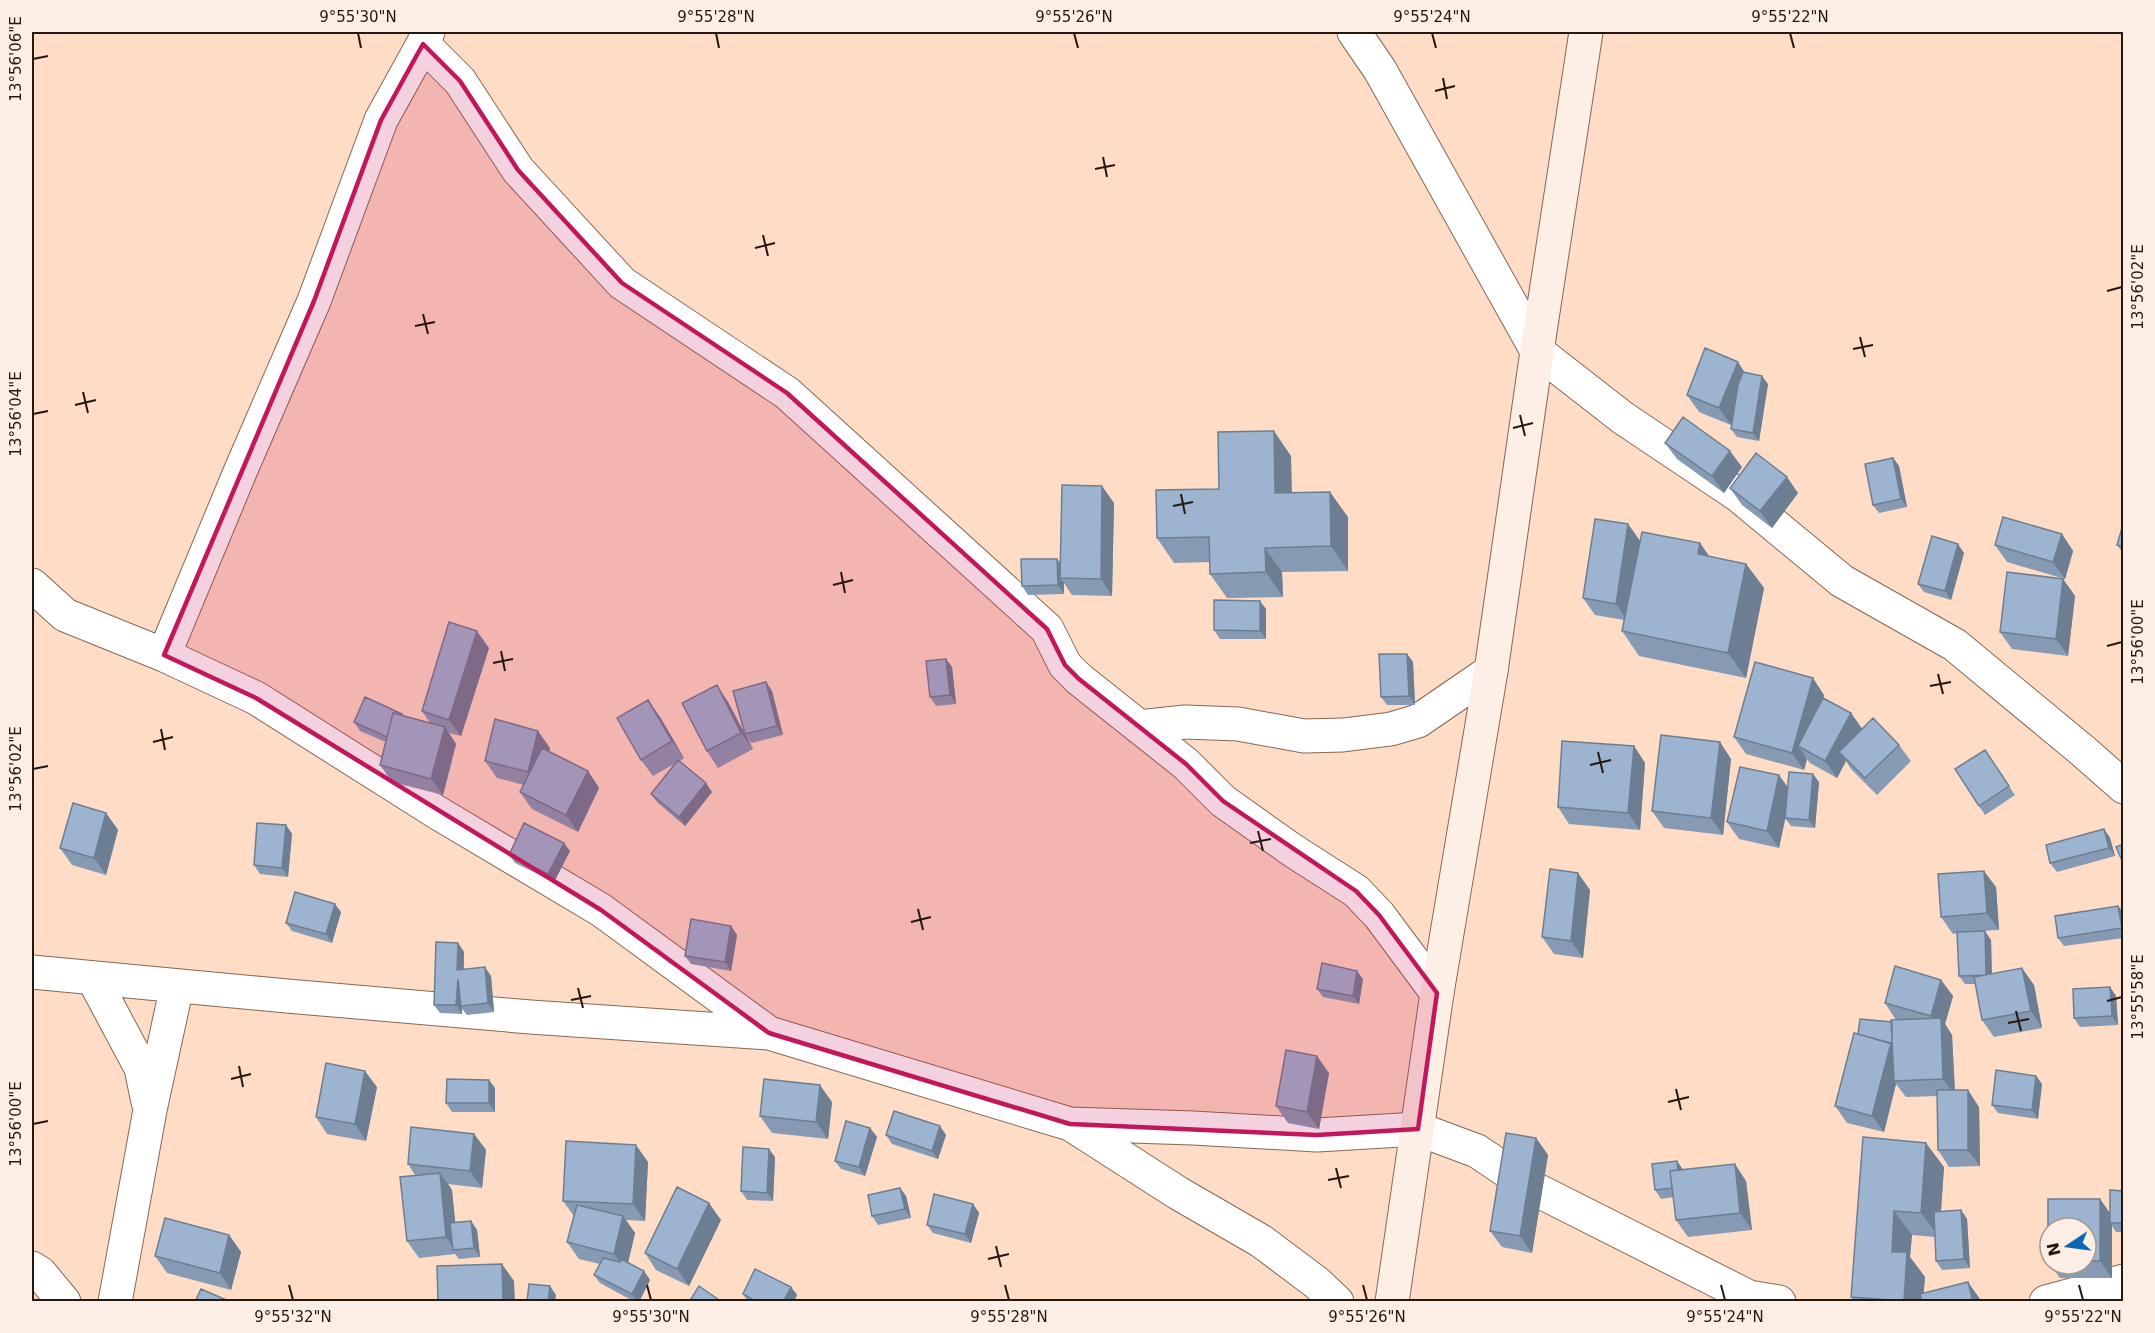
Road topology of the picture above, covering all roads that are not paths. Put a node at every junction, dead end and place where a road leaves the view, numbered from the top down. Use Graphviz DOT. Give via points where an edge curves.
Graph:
graph roads {
  1 [pos="1354,32"];
  2 [pos="1586,32"];
  3 [pos="425,38"];
  4 [pos="1537,351"];
  5 [pos="32,585"];
  6 [pos="164,655"];
  7 [pos="1491,670"];
  8 [pos="1139,727"];
  9 [pos="2124,787"];
  10 [pos="32,972"];
  11 [pos="93,978"];
  12 [pos="177,986"];
  13 [pos="1437,993"];
  14 [pos="769,1033"];
  15 [pos="150,1110"];
  16 [pos="1070,1124"];
  17 [pos="1418,1130"];
  18 [pos="32,1268"];
  19 [pos="2124,1281"];
  20 [pos="1754,1300"];
  21 [pos="64,1302"];
  22 [pos="115,1302"];
  23 [pos="1337,1302"];
  24 [pos="1392,1302"];
  25 [pos="2046,1302"];
  1 -- 4 [label="street" via="1380,70"];
  2 -- 4 [label="main road"];
  3 -- 6 [label="street" via="381,120 314,301"];
  3 -- 8 [label="street" via="460,81 518,170 622,283 787,393 1047,628 1065,665"];
  4 -- 7 [label="main road"];
  4 -- 9 [label="street" via="1623,418 1738,495 1842,581 1955,645"];
  5 -- 6 [label="street" via="64,615"];
  6 -- 14 [label="street" via="256,698 601,910"];
  7 -- 8 [label="street" via="1418,721 1391,729 1304,736 1238,724 1185,722"];
  7 -- 13 [label="main road"];
  8 -- 13 [label="street" via="1223,801 1356,891 1380,915"];
  10 -- 11 [label="street"];
  11 -- 12 [label="street"];
  11 -- 15 [label="street" via="141,1068"];
  12 -- 14 [label="street"];
  12 -- 15 [label="street"];
  13 -- 17 [label="main road"];
  14 -- 16 [label="street"];
  15 -- 22 [label="street"];
  16 -- 17 [label="street" via="1317,1135"];
  16 -- 23 [label="street" via="1261,1241"];
  17 -- 20 [label="street" via="1477,1151 1529,1186"];
  17 -- 24 [label="main road"];
  18 -- 21 [label="street"];
  19 -- 25 [label="street"];
}
